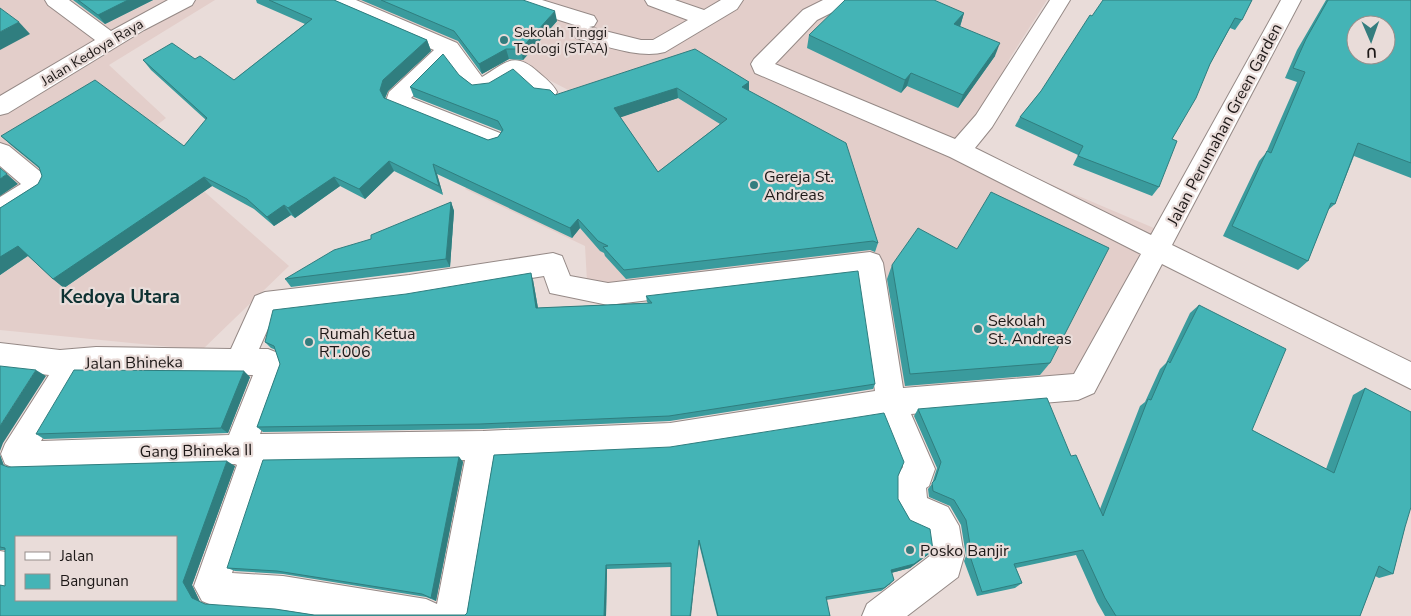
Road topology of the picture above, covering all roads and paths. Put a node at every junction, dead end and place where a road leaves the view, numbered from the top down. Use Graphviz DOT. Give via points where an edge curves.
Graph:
graph roads {
  1 [pos="55,0"];
  2 [pos="185,0"];
  3 [pos="338,0"];
  4 [pos="519,0"];
  5 [pos="655,0"];
  6 [pos="733,0"];
  7 [pos="840,0"];
  8 [pos="1060,0"];
  9 [pos="1291,0"];
  10 [pos="704,18"];
  11 [pos="109,40"];
  12 [pos="449,48"];
  13 [pos="546,92"];
  14 [pos="0,107"];
  15 [pos="492,139"];
  16 [pos="959,151"];
  17 [pos="0,152"];
  18 [pos="0,210"];
  19 [pos="1157,248"];
  20 [pos="2,359"];
  21 [pos="254,361"];
  22 [pos="72,364"];
  23 [pos="1411,376"];
  24 [pos="891,402"];
  25 [pos="483,445"];
  26 [pos="239,449"];
  27 [pos="0,568"];
  28 [pos="15,571"];
  29 [pos="426,616"];
  30 [pos="453,616"];
  31 [pos="880,616"];
  1 -- 11 [label="street"];
  2 -- 11 [label="street, Jalan Kedoya Raya"];
  3 -- 12 [label="street"];
  4 -- 10 [label="street" via="648,48 657,47"];
  5 -- 10 [label="street"];
  6 -- 10 [label="street"];
  7 -- 16 [label="street" via="810,15 762,64 763,68"];
  8 -- 16 [label="street" via="984,121"];
  9 -- 19 [label="street, Jalan Perumahan Green Garden"];
  11 -- 14 [label="street, Jalan Kedoya Raya"];
  12 -- 13 [label="street" via="478,86 519,67"];
  12 -- 15 [label="street" via="397,100"];
  16 -- 19 [label="street"];
  17 -- 18 [label="street" via="39,185"];
  19 -- 23 [label="street"];
  19 -- 24 [label="street, Jalan Perumahan Green Garden" via="1084,384"];
  20 -- 22 [label="street, Jalan Bhineka"];
  21 -- 22 [label="street, Jalan Bhineka" via="96,360"];
  21 -- 24 [label="street" via="265,304 437,284 552,264 560,286 608,294 870,263"];
  21 -- 26 [label="street" via="270,369"];
  22 -- 26 [label="street, Gang Bhineka II" via="16,454"];
  24 -- 25 [label="street, Gang Bhineka II" via="670,437"];
  24 -- 31 [label="street" via="918,470 910,490 915,509 922,515 937,518 942,524 948,562"];
  25 -- 26 [label="street, Gang Bhineka II"];
  25 -- 30 [label="street"];
  26 -- 29 [label="street" via="253,458 252,463 211,586 283,593"];
  27 -- 28 [label="street"];
}
